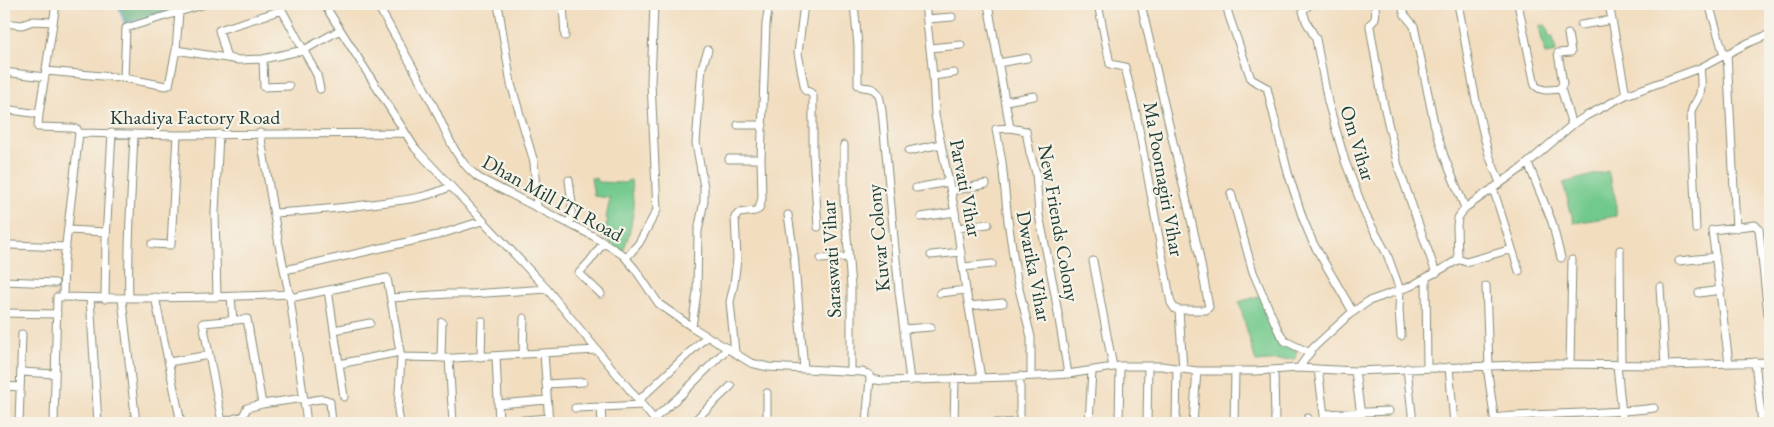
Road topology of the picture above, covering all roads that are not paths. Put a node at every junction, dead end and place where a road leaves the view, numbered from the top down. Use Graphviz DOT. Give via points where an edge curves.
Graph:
graph roads {
  1 [pos="56,4"];
  2 [pos="205,4"];
  3 [pos="324,4"];
  4 [pos="377,4"];
  5 [pos="498,4"];
  6 [pos="563,4"];
  7 [pos="654,4"];
  8 [pos="769,4"];
  9 [pos="804,4"];
  10 [pos="854,4"];
  11 [pos="925,4"];
  12 [pos="988,4"];
  13 [pos="1098,4"];
  14 [pos="1141,4"];
  15 [pos="1226,4"];
  16 [pos="1311,4"];
  17 [pos="1375,4"];
  18 [pos="1401,4"];
  19 [pos="1458,4"];
  20 [pos="1518,4"];
  21 [pos="1608,4"];
  22 [pos="1709,4"];
  23 [pos="179,12"];
  24 [pos="952,17"];
  25 [pos="927,19"];
  26 [pos="1612,20"];
  27 [pos="52,22"];
  28 [pos="4,23"];
  29 [pos="1581,25"];
  30 [pos="340,30"];
  31 [pos="1568,34"];
  32 [pos="1770,34"];
  33 [pos="565,36"];
  34 [pos="961,45"];
  35 [pos="930,48"];
  36 [pos="176,50"];
  37 [pos="304,50"];
  38 [pos="708,50"];
  39 [pos="1725,54"];
  40 [pos="227,58"];
  41 [pos="1027,58"];
  42 [pos="262,59"];
  43 [pos="998,63"];
  44 [pos="1700,68"];
  45 [pos="4,72"];
  46 [pos="954,73"];
  47 [pos="45,74"];
  48 [pos="933,76"];
  49 [pos="124,78"];
  50 [pos="288,86"];
  51 [pos="320,89"];
  52 [pos="1559,89"];
  53 [pos="1626,95"];
  54 [pos="1034,96"];
  55 [pos="1006,101"];
  56 [pos="4,108"];
  57 [pos="39,114"];
  58 [pos="738,125"];
  59 [pos="763,125"];
  60 [pos="1572,125"];
  61 [pos="1010,128"];
  62 [pos="79,133"];
  63 [pos="260,133"];
  64 [pos="404,133"];
  65 [pos="112,134"];
  66 [pos="134,134"];
  67 [pos="177,134"];
  68 [pos="219,134"];
  69 [pos="941,144"];
  70 [pos="844,145"];
  71 [pos="908,151"];
  72 [pos="729,159"];
  73 [pos="761,159"];
  74 [pos="1528,163"];
  75 [pos="569,180"];
  76 [pos="948,182"];
  77 [pos="1500,183"];
  78 [pos="986,184"];
  79 [pos="451,186"];
  80 [pos="916,188"];
  81 [pos="1493,188"];
  82 [pos="951,191"];
  83 [pos="1231,193"];
  84 [pos="536,207"];
  85 [pos="1465,208"];
  86 [pos="955,212"];
  87 [pos="274,213"];
  88 [pos="788,215"];
  89 [pos="921,217"];
  90 [pos="482,221"];
  91 [pos="570,224"];
  92 [pos="988,224"];
  93 [pos="818,227"];
  94 [pos="957,228"];
  95 [pos="1736,228"];
  96 [pos="1696,229"];
  97 [pos="68,230"];
  98 [pos="106,232"];
  99 [pos="604,242"];
  100 [pos="152,244"];
  101 [pos="11,245"];
  102 [pos="66,247"];
  103 [pos="1512,249"];
  104 [pos="1620,250"];
  105 [pos="962,252"];
  106 [pos="931,255"];
  107 [pos="848,257"];
  108 [pos="1716,257"];
  109 [pos="626,258"];
  110 [pos="1561,258"];
  111 [pos="822,259"];
  112 [pos="1458,259"];
  113 [pos="1572,260"];
  114 [pos="1093,261"];
  115 [pos="1679,261"];
  116 [pos="992,264"];
  117 [pos="964,267"];
  118 [pos="285,270"];
  119 [pos="1519,270"];
  120 [pos="1436,273"];
  121 [pos="1426,279"];
  122 [pos="4,281"];
  123 [pos="55,282"];
  124 [pos="1486,286"];
  125 [pos="547,288"];
  126 [pos="1660,288"];
  127 [pos="328,290"];
  128 [pos="966,290"];
  129 [pos="1400,290"];
  130 [pos="1721,290"];
  131 [pos="940,292"];
  132 [pos="1699,293"];
  133 [pos="601,294"];
  134 [pos="290,296"];
  135 [pos="63,297"];
  136 [pos="154,297"];
  137 [pos="217,297"];
  138 [pos="231,297"];
  139 [pos="90,298"];
  140 [pos="125,298"];
  141 [pos="391,298"];
  142 [pos="105,299"];
  143 [pos="1003,303"];
  144 [pos="969,306"];
  145 [pos="1180,310"];
  146 [pos="1353,312"];
  147 [pos="4,313"];
  148 [pos="57,314"];
  149 [pos="524,318"];
  150 [pos="233,320"];
  151 [pos="482,321"];
  152 [pos="442,322"];
  153 [pos="370,323"];
  154 [pos="692,327"];
  155 [pos="931,327"];
  156 [pos="334,330"];
  157 [pos="904,330"];
  158 [pos="1770,333"];
  159 [pos="22,334"];
  160 [pos="707,336"];
  161 [pos="1401,336"];
  162 [pos="728,348"];
  163 [pos="597,350"];
  164 [pos="735,352"];
  165 [pos="544,353"];
  166 [pos="1310,353"];
  167 [pos="400,354"];
  168 [pos="523,354"];
  169 [pos="209,355"];
  170 [pos="496,356"];
  171 [pos="481,357"];
  172 [pos="441,358"];
  173 [pos="450,358"];
  174 [pos="169,362"];
  175 [pos="1755,362"];
  176 [pos="1770,362"];
  177 [pos="1729,363"];
  178 [pos="339,364"];
  179 [pos="1570,364"];
  180 [pos="1619,365"];
  181 [pos="1665,365"];
  182 [pos="1116,366"];
  183 [pos="1148,366"];
  184 [pos="1488,366"];
  185 [pos="1449,367"];
  186 [pos="1299,368"];
  187 [pos="1407,368"];
  188 [pos="1427,368"];
  189 [pos="804,369"];
  190 [pos="1180,369"];
  191 [pos="1318,369"];
  192 [pos="1274,370"];
  193 [pos="850,371"];
  194 [pos="1092,371"];
  195 [pos="1197,371"];
  196 [pos="1235,371"];
  197 [pos="1356,371"];
  198 [pos="21,372"];
  199 [pos="55,374"];
  200 [pos="1068,374"];
  201 [pos="1020,376"];
  202 [pos="1031,376"];
  203 [pos="981,378"];
  204 [pos="870,379"];
  205 [pos="955,379"];
  206 [pos="910,381"];
  207 [pos="583,382"];
  208 [pos="546,384"];
  209 [pos="4,386"];
  210 [pos="731,386"];
  211 [pos="20,387"];
  212 [pos="767,393"];
  213 [pos="344,397"];
  214 [pos="304,400"];
  215 [pos="547,400"];
  216 [pos="640,401"];
  217 [pos="262,404"];
  218 [pos="498,404"];
  219 [pos="601,407"];
  220 [pos="576,408"];
  221 [pos="1654,408"];
  222 [pos="1389,411"];
  223 [pos="1360,412"];
  224 [pos="1622,412"];
  225 [pos="1324,414"];
  226 [pos="656,420"];
  227 [pos="549,421"];
  228 [pos="1494,421"];
  229 [pos="499,422"];
  230 [pos="1090,422"];
  231 [pos="20,423"];
  232 [pos="54,423"];
  233 [pos="98,423"];
  234 [pos="136,423"];
  235 [pos="181,423"];
  236 [pos="218,423"];
  237 [pos="308,423"];
  238 [pos="332,423"];
  239 [pos="400,423"];
  240 [pos="453,423"];
  241 [pos="602,423"];
  242 [pos="692,423"];
  243 [pos="767,423"];
  244 [pos="866,423"];
  245 [pos="954,423"];
  246 [pos="994,423"];
  247 [pos="1020,423"];
  248 [pos="1119,423"];
  249 [pos="1147,423"];
  250 [pos="1176,423"];
  251 [pos="1193,423"];
  252 [pos="1234,423"];
  253 [pos="1275,423"];
  254 [pos="1325,423"];
  255 [pos="1362,423"];
  256 [pos="1413,423"];
  257 [pos="1454,423"];
  258 [pos="1624,423"];
  259 [pos="1762,423"];
  1 -- 27 [label="street"];
  2 -- 23 [label="street"];
  3 -- 30 [label="street"];
  4 -- 84 [label="street, Dhan Mill ITI Road" via="459,159 479,178"];
  5 -- 84 [label="street" via="511,84 534,162"];
  6 -- 33 [label="street"];
  7 -- 109 [label="street" via="651,82 657,210"];
  8 -- 59 [label="street"];
  9 -- 93 [label="street" via="798,53 805,90 813,96"];
  10 -- 157 [label="street, Kuvar Colony" via="858,85 878,93 882,111"];
  11 -- 25 [label="street, Parvati Vihar"];
  12 -- 43 [label="street"];
  13 -- 145 [label="street, Ma Poornagiri Vihar" via="1110,64 1125,67 1171,303 1174,309"];
  14 -- 145 [label="street" via="1197,245 1208,307 1206,310"];
  15 -- 146 [label="street" via="1251,79 1266,88 1303,219"];
  16 -- 129 [label="street, Om Vihar" via="1305,8 1304,15 1316,39 1334,127 1358,198 1385,248"];
  17 -- 120 [label="street" via="1376,19 1370,27 1382,97 1405,187"];
  18 -- 85 [label="street" via="1414,26 1444,156"];
  19 -- 77 [label="street" via="1488,151"];
  20 -- 52 [label="street" via="1535,85"];
  21 -- 26 [label="street"];
  22 -- 39 [label="street"];
  23 -- 36 [label="street"];
  23 -- 49 [label="street" via="126,28"];
  24 -- 25 [label="street"];
  25 -- 35 [label="street, Parvati Vihar"];
  26 -- 29 [label="street"];
  26 -- 53 [label="street"];
  27 -- 28 [label="street"];
  27 -- 47 [label="street"];
  30 -- 37 [label="street"];
  30 -- 64 [label="street"];
  31 -- 52 [label="street" via="1571,52 1558,53 1563,84"];
  32 -- 39 [label="street"];
  34 -- 35 [label="street"];
  35 -- 48 [label="street, Parvati Vihar"];
  36 -- 40 [label="street"];
  36 -- 49 [label="street" via="170,85"];
  37 -- 40 [label="street" via="282,10 219,30"];
  37 -- 42 [label="street"];
  37 -- 51 [label="street" via="317,75"];
  38 -- 154 [label="street" via="702,67 696,143 704,194 698,231 697,292"];
  39 -- 44 [label="street"];
  39 -- 95 [label="street"];
  40 -- 42 [label="street"];
  41 -- 43 [label="street"];
  42 -- 50 [label="street" via="264,87"];
  43 -- 55 [label="street"];
  44 -- 53 [label="street"];
  44 -- 96 [label="street" via="1699,98 1692,106 1691,145"];
  45 -- 47 [label="street"];
  46 -- 48 [label="street"];
  47 -- 49 [label="street"];
  47 -- 57 [label="street"];
  48 -- 69 [label="street, Parvati Vihar" via="935,116"];
  52 -- 60 [label="street"];
  53 -- 60 [label="street"];
  54 -- 55 [label="street"];
  55 -- 61 [label="street"];
  56 -- 57 [label="street"];
  57 -- 62 [label="street, Khadiya Factory Road" via="38,127 72,128"];
  58 -- 59 [label="street"];
  59 -- 73 [label="street"];
  60 -- 74 [label="street"];
  61 -- 200 [label="street, New Friends Colony" via="1026,131 1036,173 1039,215"];
  61 -- 202 [label="street, Dwarika Vihar" via="996,129 1017,281 1031,337"];
  62 -- 65 [label="street, Khadiya Factory Road"];
  62 -- 97 [label="street"];
  63 -- 64 [label="street, Khadiya Factory Road"];
  63 -- 68 [label="street, Khadiya Factory Road"];
  63 -- 87 [label="street"];
  64 -- 79 [label="street"];
  65 -- 66 [label="street, Khadiya Factory Road"];
  65 -- 98 [label="street"];
  66 -- 67 [label="street, Khadiya Factory Road"];
  66 -- 140 [label="street"];
  67 -- 68 [label="street, Khadiya Factory Road"];
  67 -- 100 [label="street" via="171,245"];
  68 -- 137 [label="street" via="214,212"];
  69 -- 71 [label="street"];
  69 -- 76 [label="street, Parvati Vihar"];
  70 -- 107 [label="street, Saraswati Vihar"];
  72 -- 73 [label="street"];
  73 -- 164 [label="street" via="762,198 759,208 735,217 737,259 730,302"];
  74 -- 77 [label="street"];
  74 -- 110 [label="street" via="1552,222"];
  75 -- 91 [label="street"];
  76 -- 80 [label="street"];
  76 -- 82 [label="street, Parvati Vihar"];
  77 -- 81 [label="street"];
  78 -- 82 [label="street"];
  79 -- 87 [label="street" via="401,201"];
  79 -- 90 [label="street"];
  81 -- 85 [label="street"];
  81 -- 103 [label="street"];
  82 -- 86 [label="street, Parvati Vihar"];
  83 -- 166 [label="street" via="1253,272 1278,330 1285,341"];
  84 -- 91 [label="street, Dhan Mill ITI Road"];
  85 -- 112 [label="street" via="1458,218"];
  86 -- 89 [label="street"];
  86 -- 94 [label="street, Parvati Vihar"];
  87 -- 118 [label="street"];
  88 -- 189 [label="street"];
  90 -- 118 [label="street" via="438,235"];
  90 -- 125 [label="street"];
  91 -- 99 [label="street, Dhan Mill ITI Road"];
  92 -- 94 [label="street"];
  94 -- 105 [label="street, Parvati Vihar"];
  95 -- 108 [label="street" via="1712,230"];
  95 -- 158 [label="street" via="1756,225 1759,229"];
  97 -- 98 [label="street"];
  97 -- 102 [label="street"];
  98 -- 142 [label="street"];
  99 -- 109 [label="street, Dhan Mill ITI Road"];
  99 -- 133 [label="street" via="579,272"];
  101 -- 102 [label="street"];
  102 -- 135 [label="street"];
  103 -- 112 [label="street" via="1466,262"];
  103 -- 119 [label="street"];
  104 -- 180 [label="street"];
  105 -- 106 [label="street"];
  105 -- 117 [label="street, Parvati Vihar"];
  107 -- 111 [label="street"];
  107 -- 193 [label="street, Saraswati Vihar"];
  108 -- 115 [label="street"];
  108 -- 130 [label="street"];
  109 -- 154 [label="street, Dhan Mill ITI Road" via="659,304"];
  112 -- 120 [label="street"];
  113 -- 179 [label="street"];
  114 -- 182 [label="street"];
  116 -- 117 [label="street"];
  117 -- 128 [label="street, Parvati Vihar"];
  118 -- 134 [label="street"];
  120 -- 121 [label="street"];
  121 -- 129 [label="street"];
  121 -- 188 [label="street"];
  122 -- 123 [label="street"];
  124 -- 184 [label="street"];
  125 -- 141 [label="street"];
  125 -- 163 [label="street"];
  126 -- 181 [label="street"];
  127 -- 134 [label="street"];
  127 -- 141 [label="street" via="387,278"];
  127 -- 156 [label="street"];
  128 -- 131 [label="street"];
  128 -- 144 [label="street, Parvati Vihar"];
  129 -- 146 [label="street"];
  129 -- 161 [label="street"];
  130 -- 132 [label="street"];
  130 -- 177 [label="street"];
  134 -- 138 [label="street"];
  134 -- 214 [label="street"];
  135 -- 139 [label="street"];
  135 -- 148 [label="street" via="57,297"];
  136 -- 137 [label="street"];
  136 -- 140 [label="street"];
  136 -- 174 [label="street"];
  137 -- 138 [label="street"];
  138 -- 150 [label="street"];
  139 -- 142 [label="street"];
  139 -- 233 [label="street"];
  140 -- 142 [label="street"];
  140 -- 234 [label="street"];
  141 -- 167 [label="street"];
  143 -- 144 [label="street"];
  144 -- 203 [label="street, Parvati Vihar"];
  145 -- 190 [label="street, Ma Poornagiri Vihar"];
  146 -- 166 [label="street"];
  147 -- 148 [label="street"];
  148 -- 199 [label="street"];
  149 -- 168 [label="street"];
  150 -- 169 [label="street" via="203,323"];
  150 -- 217 [label="street" via="244,318 248,322"];
  151 -- 171 [label="street"];
  152 -- 172 [label="street"];
  153 -- 156 [label="street"];
  154 -- 160 [label="street, Dhan Mill ITI Road"];
  155 -- 157 [label="street"];
  156 -- 178 [label="street"];
  157 -- 206 [label="street, Kuvar Colony"];
  159 -- 198 [label="street"];
  160 -- 162 [label="street, Dhan Mill ITI Road"];
  160 -- 216 [label="street"];
  162 -- 164 [label="street, Dhan Mill ITI Road"];
  162 -- 226 [label="street"];
  163 -- 165 [label="street"];
  163 -- 216 [label="street"];
  164 -- 189 [label="street, Dhan Mill ITI Road" via="751,363"];
  165 -- 168 [label="street"];
  165 -- 208 [label="street"];
  166 -- 186 [label="street"];
  167 -- 172 [label="street"];
  167 -- 178 [label="street"];
  167 -- 239 [label="street"];
  168 -- 170 [label="street"];
  169 -- 174 [label="street"];
  169 -- 236 [label="street"];
  170 -- 171 [label="street"];
  170 -- 218 [label="street"];
  171 -- 173 [label="street"];
  172 -- 173 [label="street"];
  173 -- 240 [label="street"];
  174 -- 235 [label="street"];
  175 -- 176 [label="street"];
  175 -- 177 [label="street"];
  175 -- 259 [label="street"];
  177 -- 181 [label="street"];
  178 -- 213 [label="street"];
  179 -- 180 [label="street"];
  179 -- 184 [label="street"];
  180 -- 181 [label="street"];
  180 -- 224 [label="street"];
  182 -- 183 [label="street"];
  182 -- 194 [label="street"];
  182 -- 248 [label="street"];
  183 -- 190 [label="street"];
  183 -- 249 [label="street"];
  184 -- 185 [label="street"];
  184 -- 228 [label="street"];
  185 -- 188 [label="street"];
  185 -- 257 [label="street"];
  186 -- 191 [label="street"];
  186 -- 192 [label="street"];
  187 -- 188 [label="street"];
  187 -- 197 [label="street"];
  187 -- 256 [label="street"];
  189 -- 193 [label="street, Dhan Mill ITI Road"];
  190 -- 195 [label="street"];
  190 -- 250 [label="street, Ma Poornagiri Vihar"];
  191 -- 197 [label="street"];
  191 -- 225 [label="street"];
  192 -- 196 [label="street"];
  192 -- 253 [label="street"];
  193 -- 204 [label="street, Dhan Mill ITI Road" via="868,374"];
  194 -- 200 [label="street"];
  194 -- 230 [label="street"];
  195 -- 196 [label="street"];
  195 -- 251 [label="street"];
  196 -- 252 [label="street"];
  197 -- 223 [label="street"];
  198 -- 199 [label="street"];
  198 -- 211 [label="street"];
  199 -- 232 [label="street"];
  200 -- 202 [label="street"];
  201 -- 202 [label="street"];
  201 -- 203 [label="street"];
  201 -- 247 [label="street"];
  203 -- 205 [label="street"];
  204 -- 206 [label="street"];
  204 -- 244 [label="street"];
  205 -- 206 [label="street"];
  205 -- 245 [label="street"];
  207 -- 208 [label="street"];
  208 -- 215 [label="street"];
  209 -- 211 [label="street"];
  210 -- 242 [label="street"];
  211 -- 231 [label="street"];
  212 -- 243 [label="street"];
  214 -- 217 [label="street"];
  214 -- 237 [label="street"];
  214 -- 238 [label="street" via="330,402"];
  215 -- 218 [label="street"];
  215 -- 227 [label="street"];
  216 -- 219 [label="street"];
  216 -- 226 [label="street"];
  217 -- 236 [label="street" via="247,408 244,416"];
  218 -- 229 [label="street"];
  219 -- 220 [label="street"];
  219 -- 241 [label="street"];
  221 -- 224 [label="street"];
  222 -- 223 [label="street"];
  223 -- 225 [label="street"];
  223 -- 255 [label="street"];
  224 -- 228 [label="street" via="1552,413"];
  224 -- 258 [label="street"];
  225 -- 254 [label="street"];
  227 -- 229 [label="street"];
  230 -- 247 [label="street"];
  246 -- 247 [label="street"];
}
